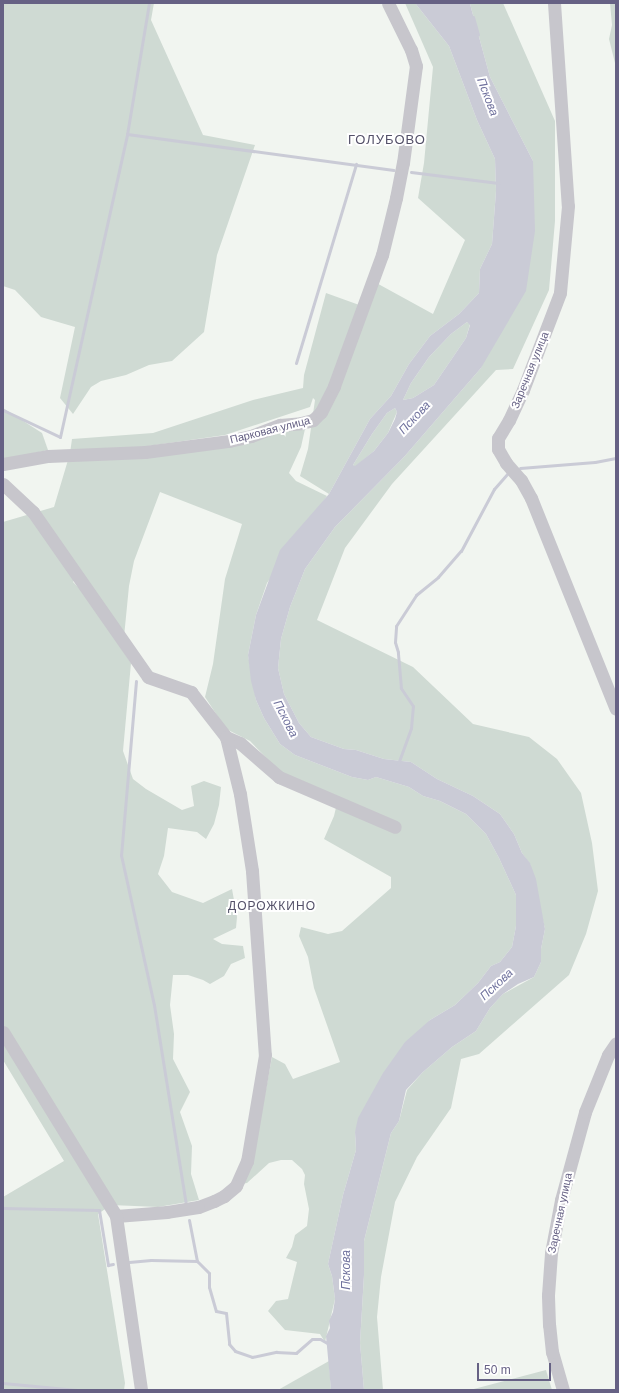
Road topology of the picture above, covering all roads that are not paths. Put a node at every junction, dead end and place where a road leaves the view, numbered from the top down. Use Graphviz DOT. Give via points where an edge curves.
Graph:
graph roads {
  1 [pos="388,3"];
  2 [pos="554,3"];
  3 [pos="3,464"];
  4 [pos="3,484"];
  5 [pos="616,709"];
  6 [pos="226,737"];
  7 [pos="395,828"];
  8 [pos="3,1032"];
  9 [pos="616,1043"];
  10 [pos="116,1216"];
  11 [pos="140,1390"];
  12 [pos="562,1390"];
  1 -- 3 [label="street, Парковая улица" via="416,66 403,162 382,255 334,386 321,412 313,420 280,425 229,441 145,452 48,456"];
  2 -- 5 [label="street, Заречная улица" via="568,206 560,293 523,390 498,438 498,450 531,498"];
  4 -- 6 [label="street" via="33,512 148,678 191,692"];
  6 -- 7 [label="street" via="240,743 279,777"];
  6 -- 10 [label="street" via="240,794 252,871 265,1055 247,1161 236,1186 214,1201 198,1207 167,1212"];
  8 -- 10 [label="street"];
  9 -- 12 [label="street, Заречная улица" via="608,1055 585,1112 561,1200 551,1253 549,1325 552,1352"];
  10 -- 11 [label="street"];
}
